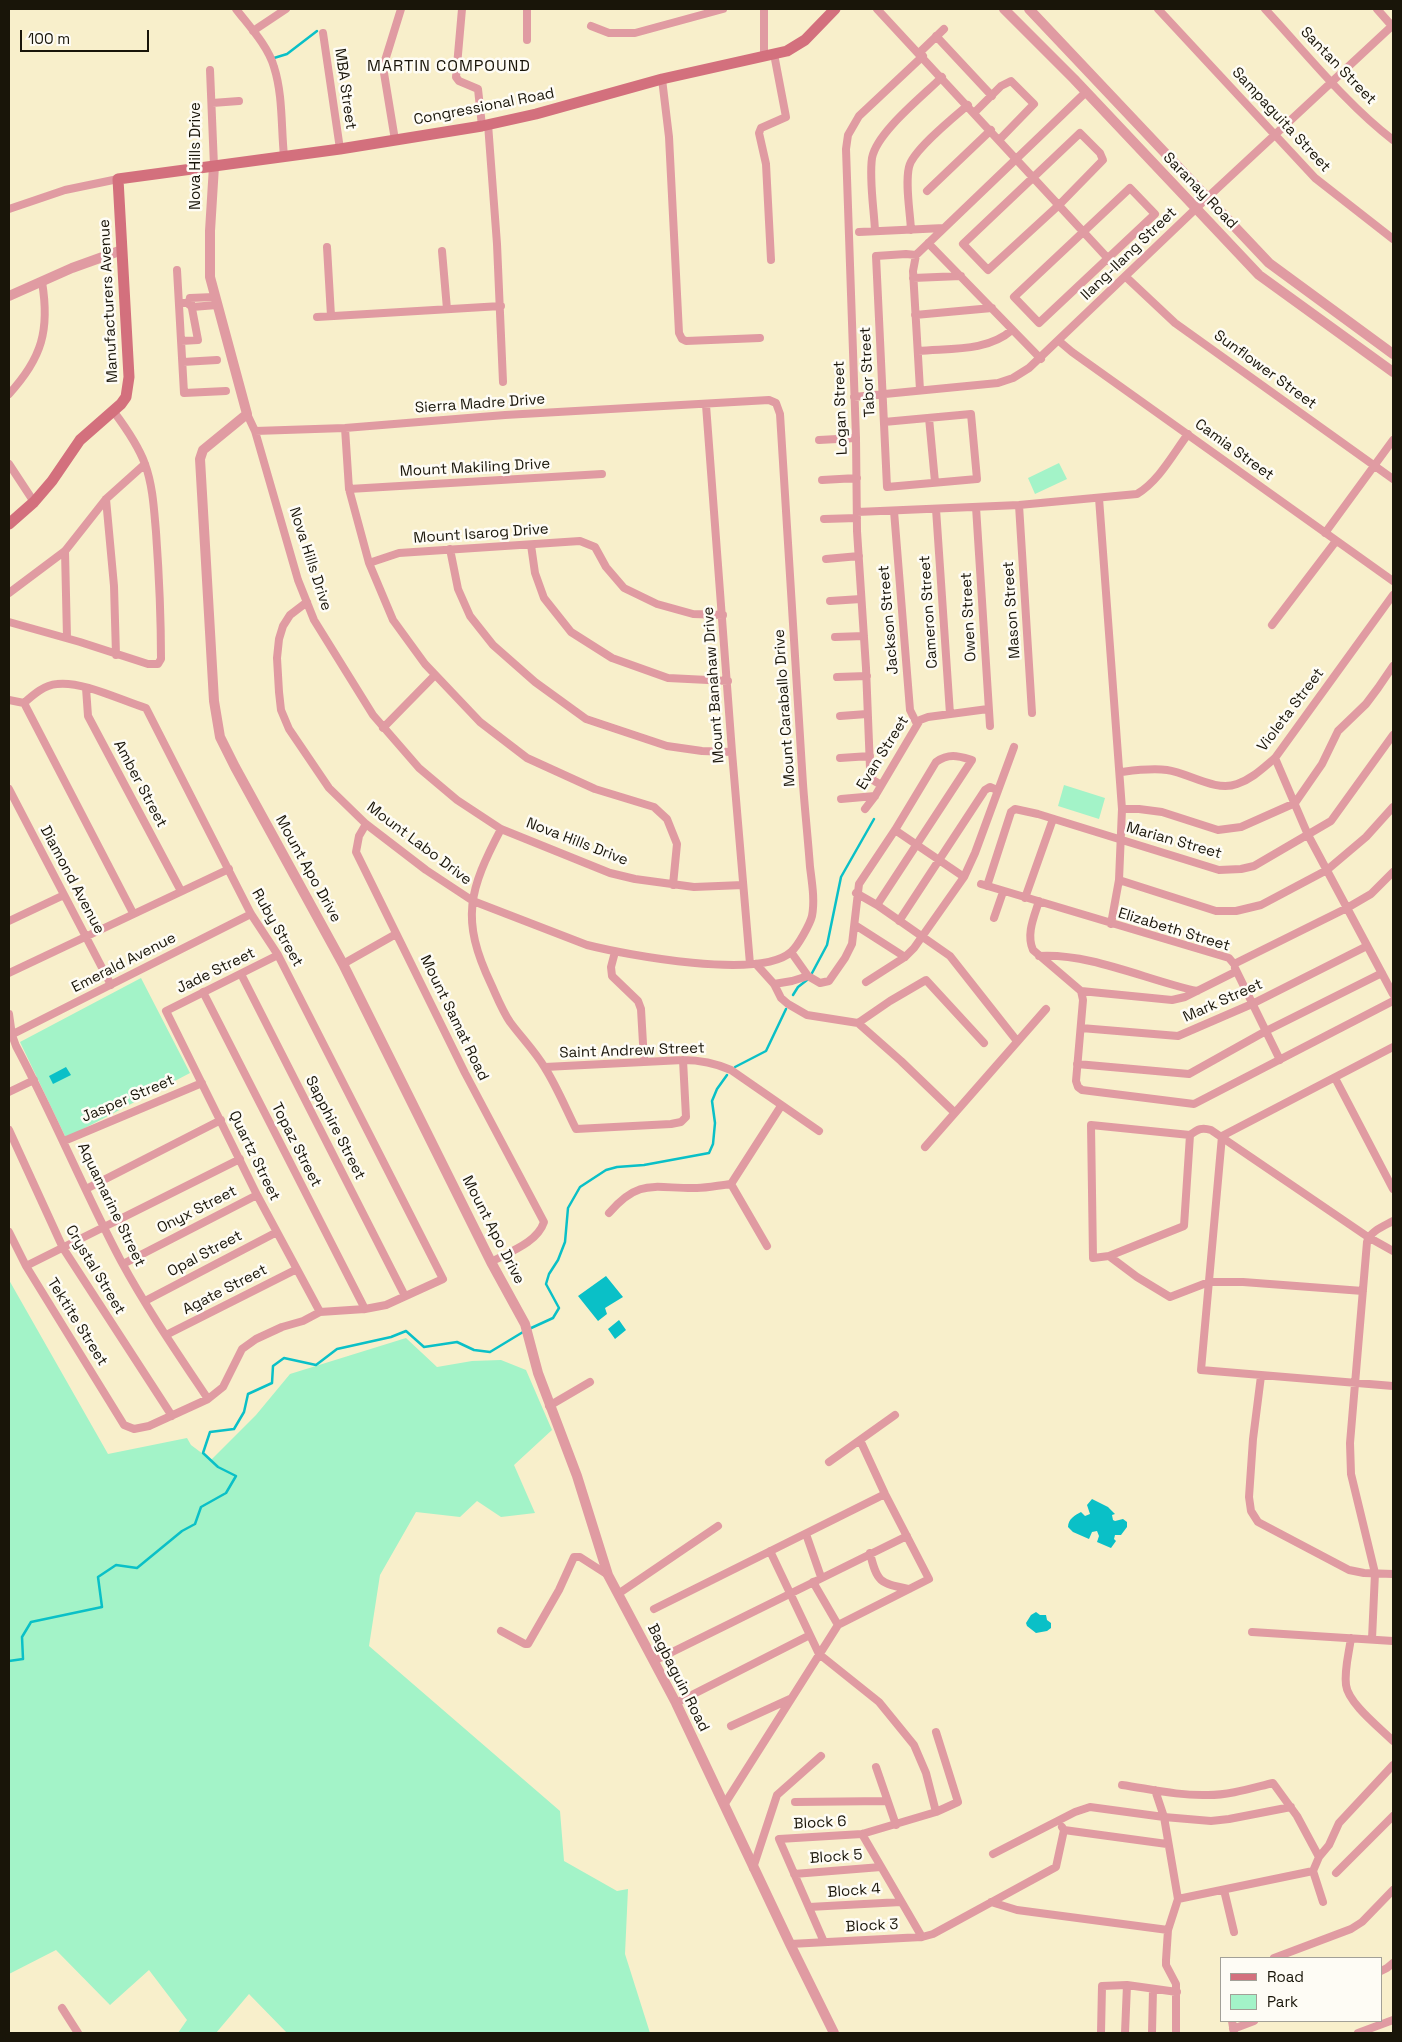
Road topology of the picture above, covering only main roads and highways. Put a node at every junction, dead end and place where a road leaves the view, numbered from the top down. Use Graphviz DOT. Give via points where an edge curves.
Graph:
graph roads {
  1 [pos="835,9"];
  2 [pos="118,179"];
  3 [pos="9,524"];
  1 -- 2 [label="main road, Congressional Road" via="805,40 787,51 662,79 536,114 395,140"];
  2 -- 3 [label="main road, Manufacturers Avenue" via="126,397 114,412 80,440 52,481"];
}
